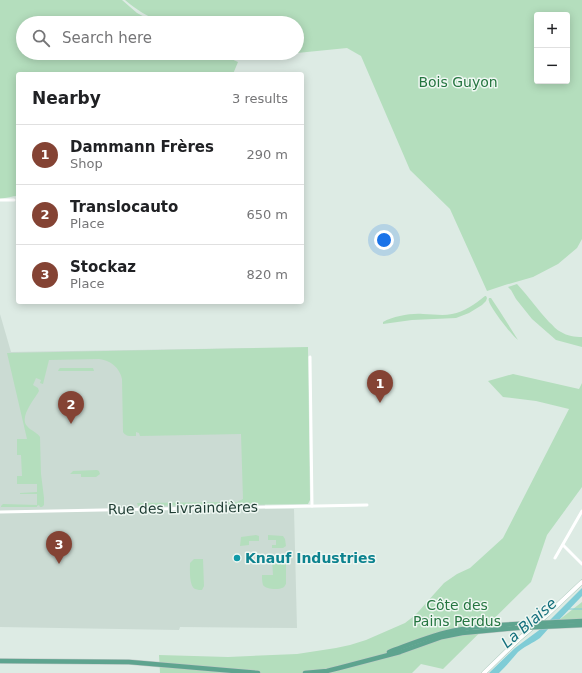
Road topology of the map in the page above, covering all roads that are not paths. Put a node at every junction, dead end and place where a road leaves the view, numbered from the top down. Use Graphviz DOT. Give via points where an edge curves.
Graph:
graph roads {
  1 [pos="0,200"];
  2 [pos="14,200"];
  3 [pos="310,357"];
  4 [pos="367,505"];
  5 [pos="312,506"];
  6 [pos="582,510"];
  7 [pos="0,512"];
  8 [pos="563,545"];
  9 [pos="555,558"];
  10 [pos="582,564"];
  11 [pos="582,582"];
  12 [pos="582,621"];
  13 [pos="582,624"];
  14 [pos="0,661"];
  15 [pos="364,662"];
  16 [pos="258,673"];
  17 [pos="305,673"];
  18 [pos="484,673"];
  1 -- 2 [label="street"];
  3 -- 5 [label="street"];
  4 -- 5 [label="street, Rue des Livraindières"];
  5 -- 7 [label="street, Rue des Livraindières"];
  6 -- 8 [label="street"];
  8 -- 9 [label="street"];
  8 -- 10 [label="street"];
  11 -- 18 [label="main road"];
  12 -- 15 [label="main road, bridge" via="457,630 439,634"];
  13 -- 15 [label="main road, bridge" via="462,633"];
  14 -- 16 [label="main road" via="129,662"];
  15 -- 17 [label="main road" via="327,671"];
}
